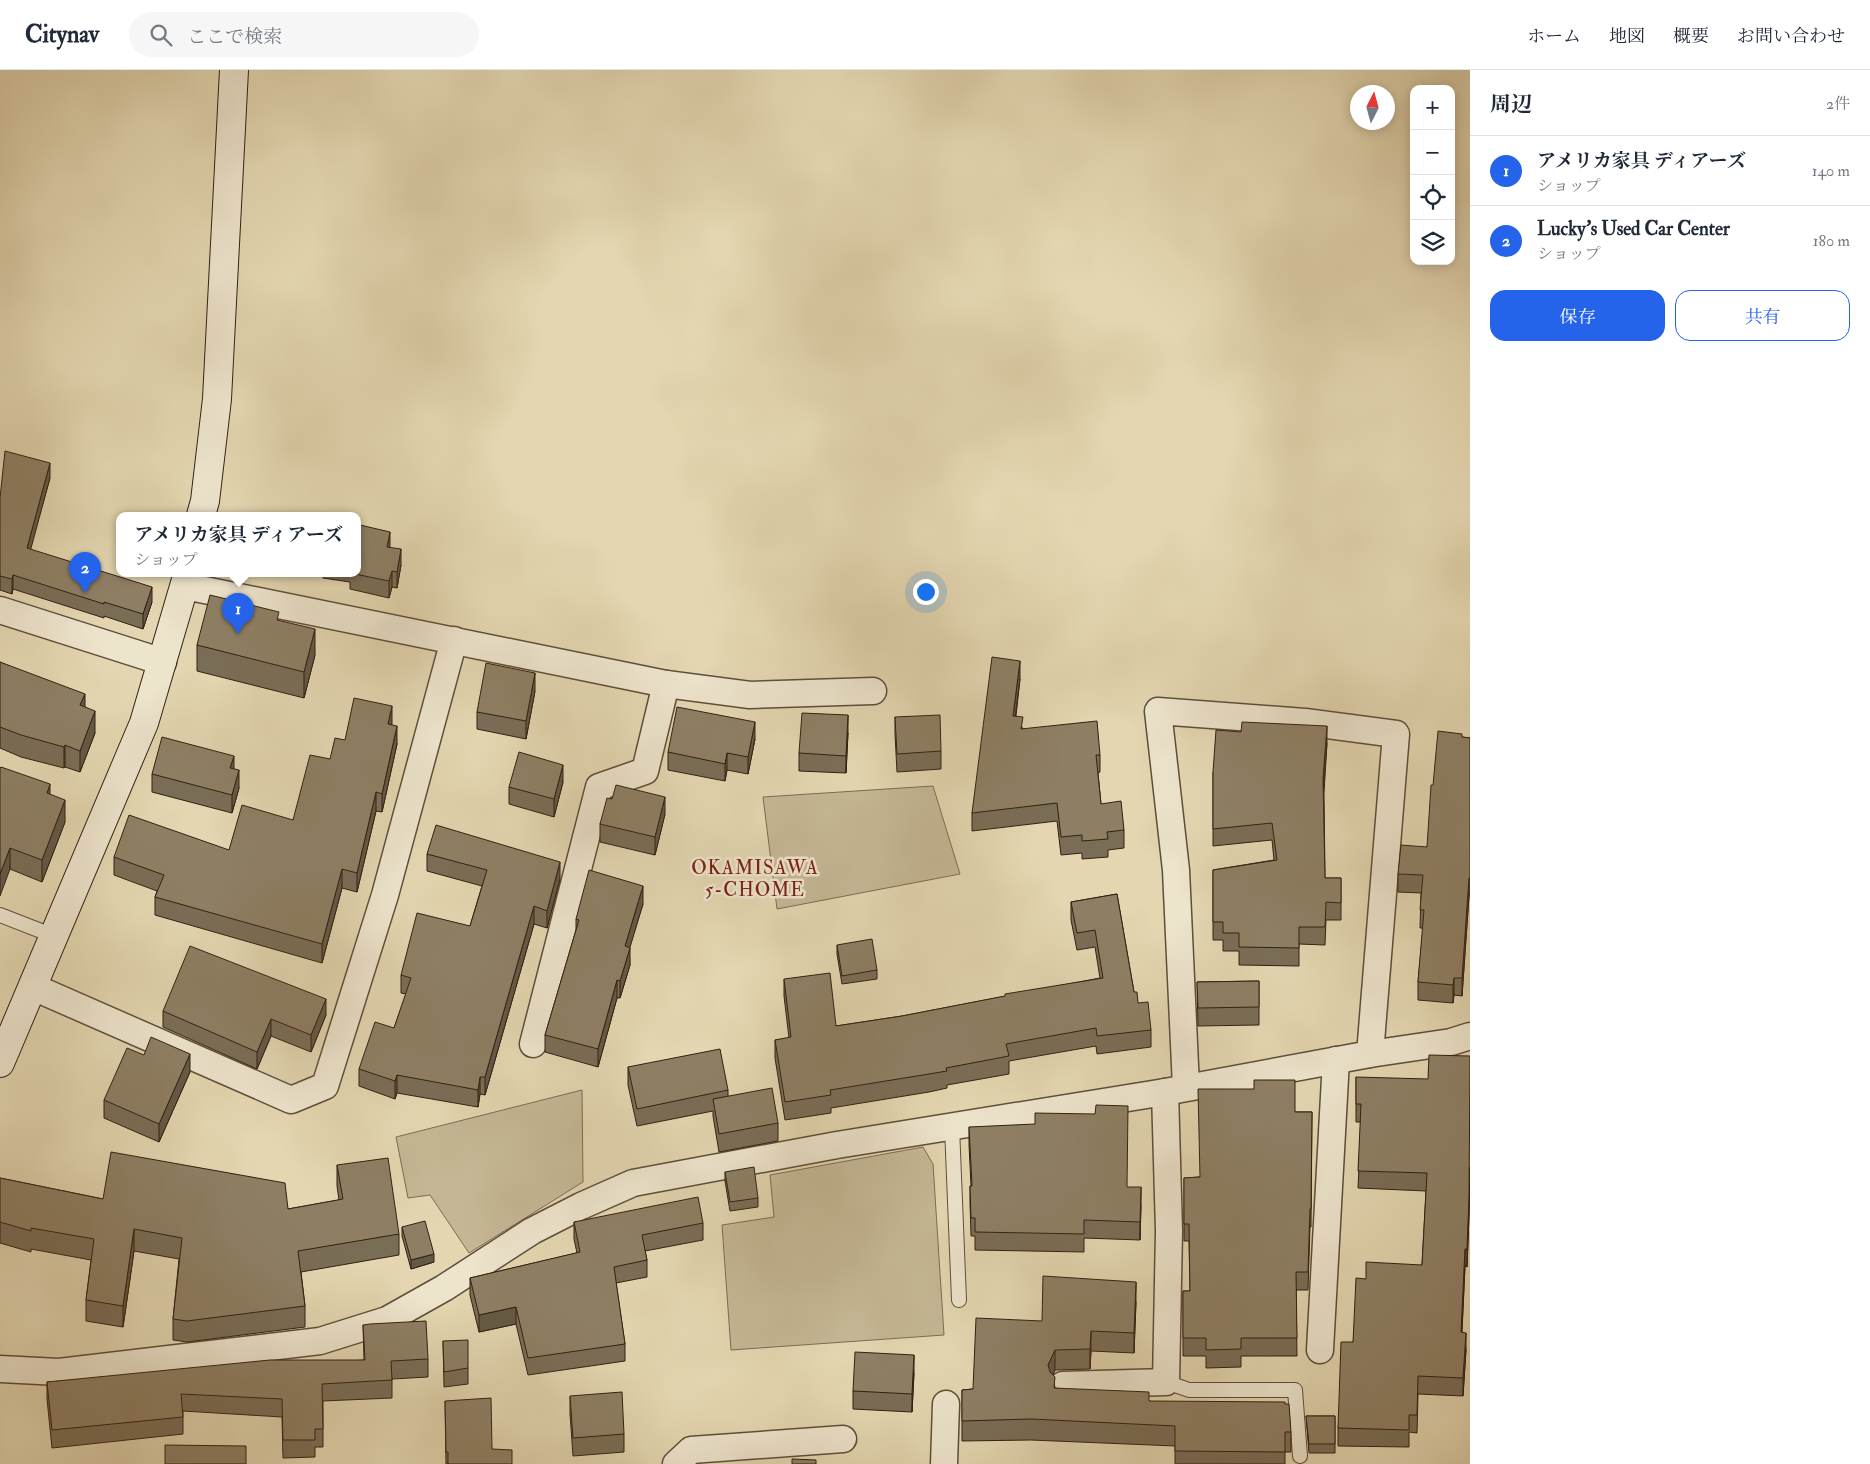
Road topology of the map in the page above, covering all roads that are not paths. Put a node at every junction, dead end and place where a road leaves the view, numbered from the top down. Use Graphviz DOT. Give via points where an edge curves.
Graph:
graph roads {
  1 [pos="234,70"];
  2 [pos="202,512"];
  3 [pos="186,579"];
  4 [pos="0,610"];
  5 [pos="454,640"];
  6 [pos="163,662"];
  7 [pos="666,684"];
  8 [pos="873,691"];
  9 [pos="0,916"];
  10 [pos="54,936"];
  11 [pos="33,988"];
  12 [pos="1470,1036"];
  13 [pos="533,1044"];
  14 [pos="1370,1054"];
  15 [pos="1336,1060"];
  16 [pos="0,1063"];
  17 [pos="1175,1090"];
  18 [pos="952,1126"];
  19 [pos="959,1300"];
  20 [pos="1320,1350"];
  21 [pos="0,1369"];
  22 [pos="1166,1382"];
  23 [pos="1063,1385"];
  24 [pos="946,1404"];
  25 [pos="843,1439"];
  26 [pos="1300,1456"];
  27 [pos="676,1464"];
  28 [pos="944,1464"];
  1 -- 2 [label="street" via="217,399"];
  3 -- 5 [label="street"];
  3 -- 6 [label="street"];
  4 -- 6 [label="street"];
  5 -- 7 [label="street"];
  5 -- 11 [label="street" via="385,894 325,1086 291,1100"];
  6 -- 10 [label="street" via="144,723"];
  7 -- 8 [label="street" via="750,695"];
  7 -- 13 [label="street" via="645,771 599,787"];
  9 -- 10 [label="lane"];
  10 -- 11 [label="street"];
  11 -- 16 [label="street"];
  12 -- 14 [label="street" via="1451,1042"];
  14 -- 15 [label="street"];
  14 -- 17 [label="street" via="1396,734 1305,722 1158,711 1176,870"];
  15 -- 17 [label="street"];
  15 -- 20 [label="street"];
  17 -- 18 [label="street"];
  17 -- 22 [label="street" via="1168,1231"];
  18 -- 19 [label="lane"];
  18 -- 21 [label="street" via="633,1183 532,1231 444,1288 387,1320 320,1341 59,1372"];
  22 -- 23 [label="street"];
  22 -- 26 [label="lane" via="1188,1390 1295,1390"];
  24 -- 28 [label="street"];
  25 -- 27 [label="street" via="691,1450"];
}
